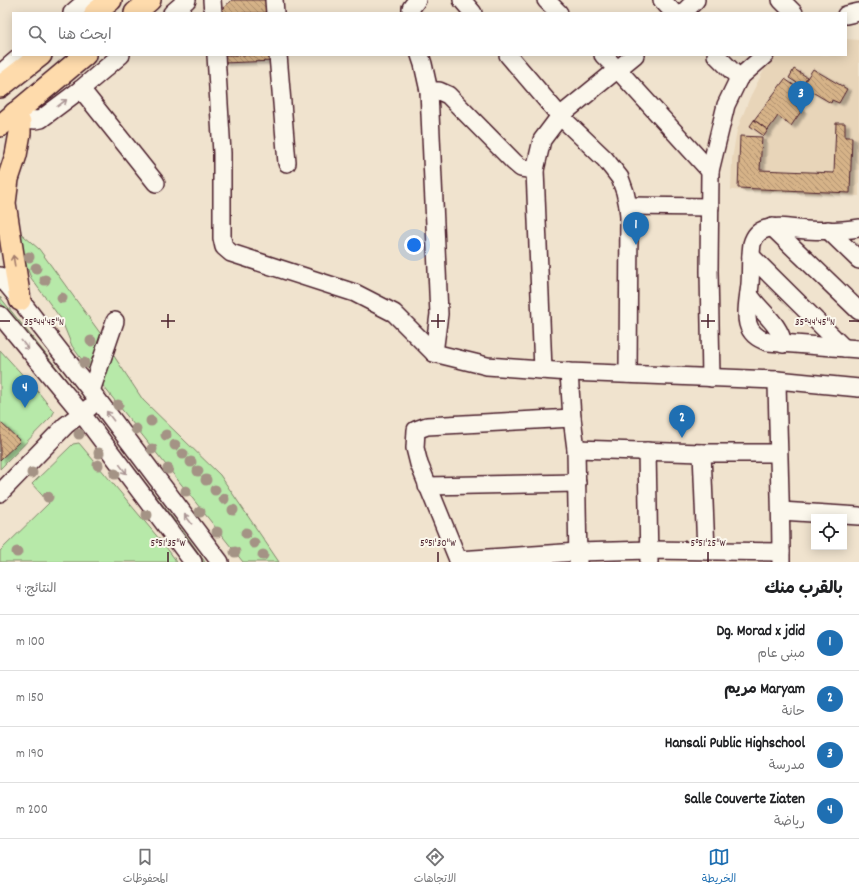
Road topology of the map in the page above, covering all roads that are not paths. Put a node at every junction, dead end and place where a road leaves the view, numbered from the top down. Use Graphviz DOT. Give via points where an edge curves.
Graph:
graph roads {
  1 [pos="87,0"];
  2 [pos="111,0"];
  3 [pos="150,0"];
  4 [pos="187,0"];
  5 [pos="212,0"];
  6 [pos="274,0"];
  7 [pos="417,0"];
  8 [pos="462,0"];
  9 [pos="546,0"];
  10 [pos="662,0"];
  11 [pos="696,0"];
  12 [pos="781,0"];
  13 [pos="73,12"];
  14 [pos="96,12"];
  15 [pos="136,12"];
  16 [pos="173,12"];
  17 [pos="213,12"];
  18 [pos="275,12"];
  19 [pos="411,12"];
  20 [pos="472,12"];
  21 [pos="558,12"];
  22 [pos="673,12"];
  23 [pos="684,12"];
  24 [pos="793,12"];
  25 [pos="859,12"];
  26 [pos="847,15"];
  27 [pos="21,56"];
  28 [pos="39,56"];
  29 [pos="84,56"];
  30 [pos="120,56"];
  31 [pos="216,56"];
  32 [pos="278,56"];
  33 [pos="420,56"];
  34 [pos="509,56"];
  35 [pos="604,56"];
  36 [pos="634,56"];
  37 [pos="717,56"];
  38 [pos="764,56"];
  39 [pos="618,70"];
  40 [pos="740,78"];
  41 [pos="1,81"];
  42 [pos="81,89"];
  43 [pos="429,91"];
  44 [pos="560,116"];
  45 [pos="11,117"];
  46 [pos="41,119"];
  47 [pos="18,140"];
  48 [pos="287,163"];
  49 [pos="535,170"];
  50 [pos="710,171"];
  51 [pos="156,183"];
  52 [pos="628,206"];
  53 [pos="710,207"];
  54 [pos="772,228"];
  55 [pos="859,228"];
  56 [pos="828,230"];
  57 [pos="751,256"];
  58 [pos="859,260"];
  59 [pos="0,276"];
  60 [pos="20,300"];
  61 [pos="859,311"];
  62 [pos="0,315"];
  63 [pos="115,321"];
  64 [pos="851,348"];
  65 [pos="434,353"];
  66 [pos="543,370"];
  67 [pos="569,372"];
  68 [pos="628,374"];
  69 [pos="711,378"];
  70 [pos="777,380"];
  71 [pos="859,388"];
  72 [pos="95,396"];
  73 [pos="82,414"];
  74 [pos="572,418"];
  75 [pos="576,449"];
  76 [pos="647,451"];
  77 [pos="702,453"];
  78 [pos="778,453"];
  79 [pos="578,483"];
  80 [pos="427,486"];
  81 [pos="0,493"];
  82 [pos="781,511"];
  83 [pos="859,516"];
  84 [pos="706,551"];
  85 [pos="649,556"];
  86 [pos="578,557"];
  87 [pos="781,557"];
  88 [pos="459,561"];
  89 [pos="193,562"];
  90 [pos="220,562"];
  1 -- 13 [label="street"];
  2 -- 14 [label="main road"];
  3 -- 15 [label="main road"];
  4 -- 16 [label="street"];
  5 -- 17 [label="street"];
  6 -- 18 [label="street"];
  7 -- 19 [label="street"];
  8 -- 20 [label="street"];
  9 -- 21 [label="street"];
  10 -- 22 [label="street"];
  11 -- 23 [label="street"];
  12 -- 24 [label="street"];
  25 -- 26 [label="street"];
  27 -- 41 [label="street"];
  28 -- 41 [label="main road"];
  29 -- 45 [label="main road"];
  30 -- 42 [label="street"];
  31 -- 65 [label="street" via="224,247 231,253 355,293 394,313"];
  32 -- 48 [label="street"];
  33 -- 43 [label="street"];
  34 -- 44 [label="street"];
  35 -- 39 [label="street"];
  36 -- 39 [label="street"];
  37 -- 40 [label="street"];
  38 -- 40 [label="street"];
  39 -- 44 [label="street"];
  39 -- 50 [label="street"];
  40 -- 50 [label="street" via="726,106"];
  46 -- 42 [label="street, one-way"];
  42 -- 51 [label="street"];
  43 -- 49 [label="street" via="439,91 448,95 514,162 521,168"];
  43 -- 65 [label="street" via="439,314"];
  44 -- 49 [label="street" via="542,140"];
  44 -- 52 [label="street" via="605,159 620,178"];
  45 -- 46 [label="street"];
  45 -- 47 [label="main road" via="20,123"];
  46 -- 47 [label="street"];
  60 -- 47 [label="main road, one-way" via="5,203"];
  49 -- 66 [label="street"];
  50 -- 53 [label="street"];
  52 -- 53 [label="street"];
  52 -- 68 [label="street"];
  53 -- 69 [label="street"];
  54 -- 56 [label="street"];
  54 -- 57 [label="street" via="764,229 754,238"];
  54 -- 61 [label="street"];
  55 -- 56 [label="street"];
  56 -- 58 [label="street"];
  57 -- 64 [label="street"];
  57 -- 64 [label="street" via="749,294 777,327 783,344"];
  59 -- 60 [label="street"];
  60 -- 72 [label="street"];
  62 -- 73 [label="street, one-way"];
  63 -- 72 [label="street"];
  65 -- 66 [label="street" via="487,366"];
  66 -- 67 [label="street"];
  67 -- 68 [label="street"];
  67 -- 74 [label="street"];
  68 -- 69 [label="street"];
  69 -- 70 [label="street"];
  70 -- 71 [label="street"];
  70 -- 78 [label="street"];
  72 -- 73 [label="street"];
  90 -- 72 [label="street, one-way"];
  73 -- 81 [label="street" via="66,426"];
  73 -- 89 [label="street, one-way"];
  74 -- 75 [label="street"];
  74 -- 80 [label="street" via="427,426 416,430 415,448"];
  75 -- 76 [label="street"];
  75 -- 79 [label="street"];
  76 -- 77 [label="street"];
  76 -- 85 [label="street"];
  77 -- 78 [label="street"];
  77 -- 84 [label="street"];
  78 -- 82 [label="street"];
  79 -- 80 [label="street"];
  79 -- 86 [label="street"];
  80 -- 88 [label="street"];
  82 -- 83 [label="street"];
  82 -- 87 [label="street"];
  84 -- 85 [label="street"];
  84 -- 87 [label="street"];
  85 -- 86 [label="street"];
  86 -- 88 [label="street"];
}
